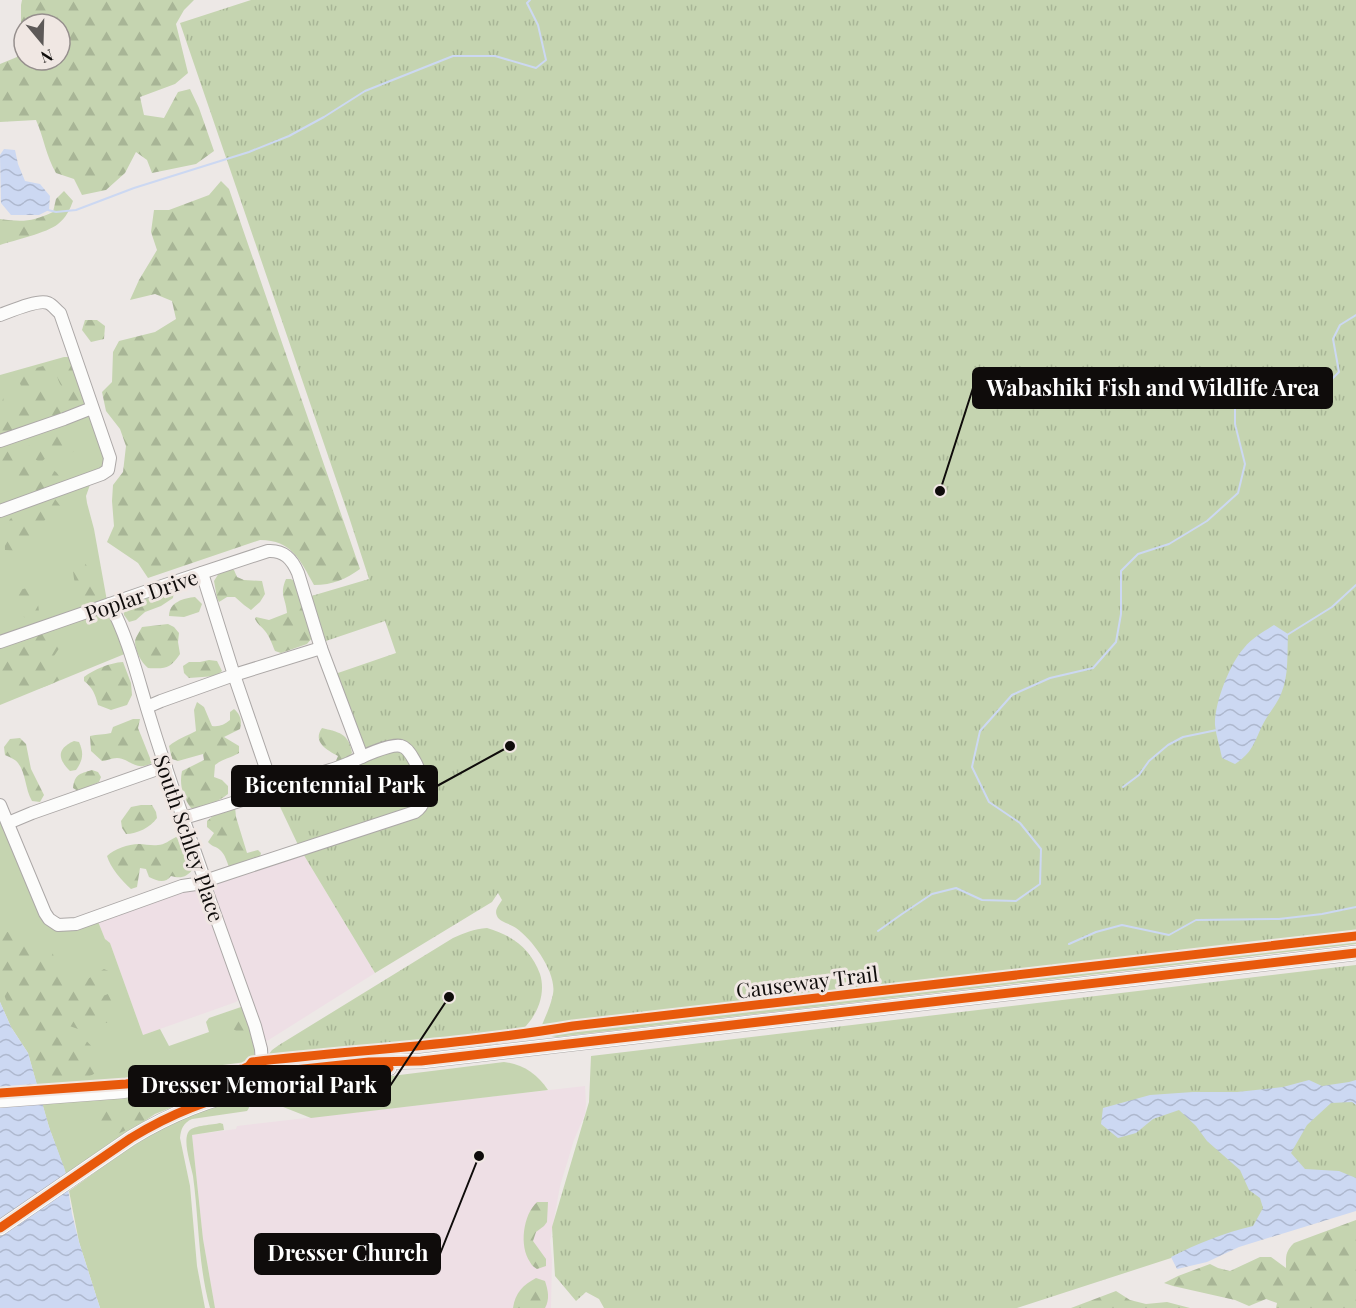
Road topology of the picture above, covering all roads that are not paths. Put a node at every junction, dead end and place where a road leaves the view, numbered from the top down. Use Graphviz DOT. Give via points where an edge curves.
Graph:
graph roads {
  1 [pos="0,315"];
  2 [pos="92,408"];
  3 [pos="0,441"];
  4 [pos="0,510"];
  5 [pos="202,573"];
  6 [pos="111,604"];
  7 [pos="0,642"];
  8 [pos="321,648"];
  9 [pos="234,675"];
  10 [pos="147,707"];
  11 [pos="362,757"];
  12 [pos="166,766"];
  13 [pos="272,789"];
  14 [pos="0,805"];
  15 [pos="184,818"];
  16 [pos="8,824"];
  17 [pos="205,881"];
  18 [pos="1356,953"];
  19 [pos="263,1080"];
  20 [pos="0,1100"];
  21 [pos="0,1228"];
  1 -- 2 [label="street" via="38,302 50,304 60,313"];
  2 -- 3 [label="street"];
  2 -- 4 [label="street" via="109,452 108,470"];
  5 -- 6 [label="street, Poplar Drive"];
  5 -- 8 [label="street, Poplar Drive" via="268,551 282,553 298,573"];
  5 -- 9 [label="street"];
  6 -- 7 [label="street, Poplar Drive"];
  6 -- 10 [label="street, South Schley Place"];
  8 -- 9 [label="street"];
  8 -- 11 [label="street"];
  9 -- 10 [label="street"];
  9 -- 13 [label="street"];
  10 -- 12 [label="street, South Schley Place"];
  11 -- 13 [label="street"];
  11 -- 17 [label="street" via="392,746 408,750 424,784 421,808"];
  12 -- 15 [label="street, South Schley Place"];
  12 -- 16 [label="street"];
  13 -- 15 [label="street"];
  14 -- 16 [label="street"];
  15 -- 17 [label="street, South Schley Place"];
  16 -- 17 [label="street" via="45,914 53,923 76,924"];
  17 -- 19 [label="street, South Schley Place" via="260,1042"];
  18 -- 19 [label="main road" via="421,1061 370,1073"];
  19 -- 20 [label="main road"];
  19 -- 21 [label="main road" via="154,1125"];
}
